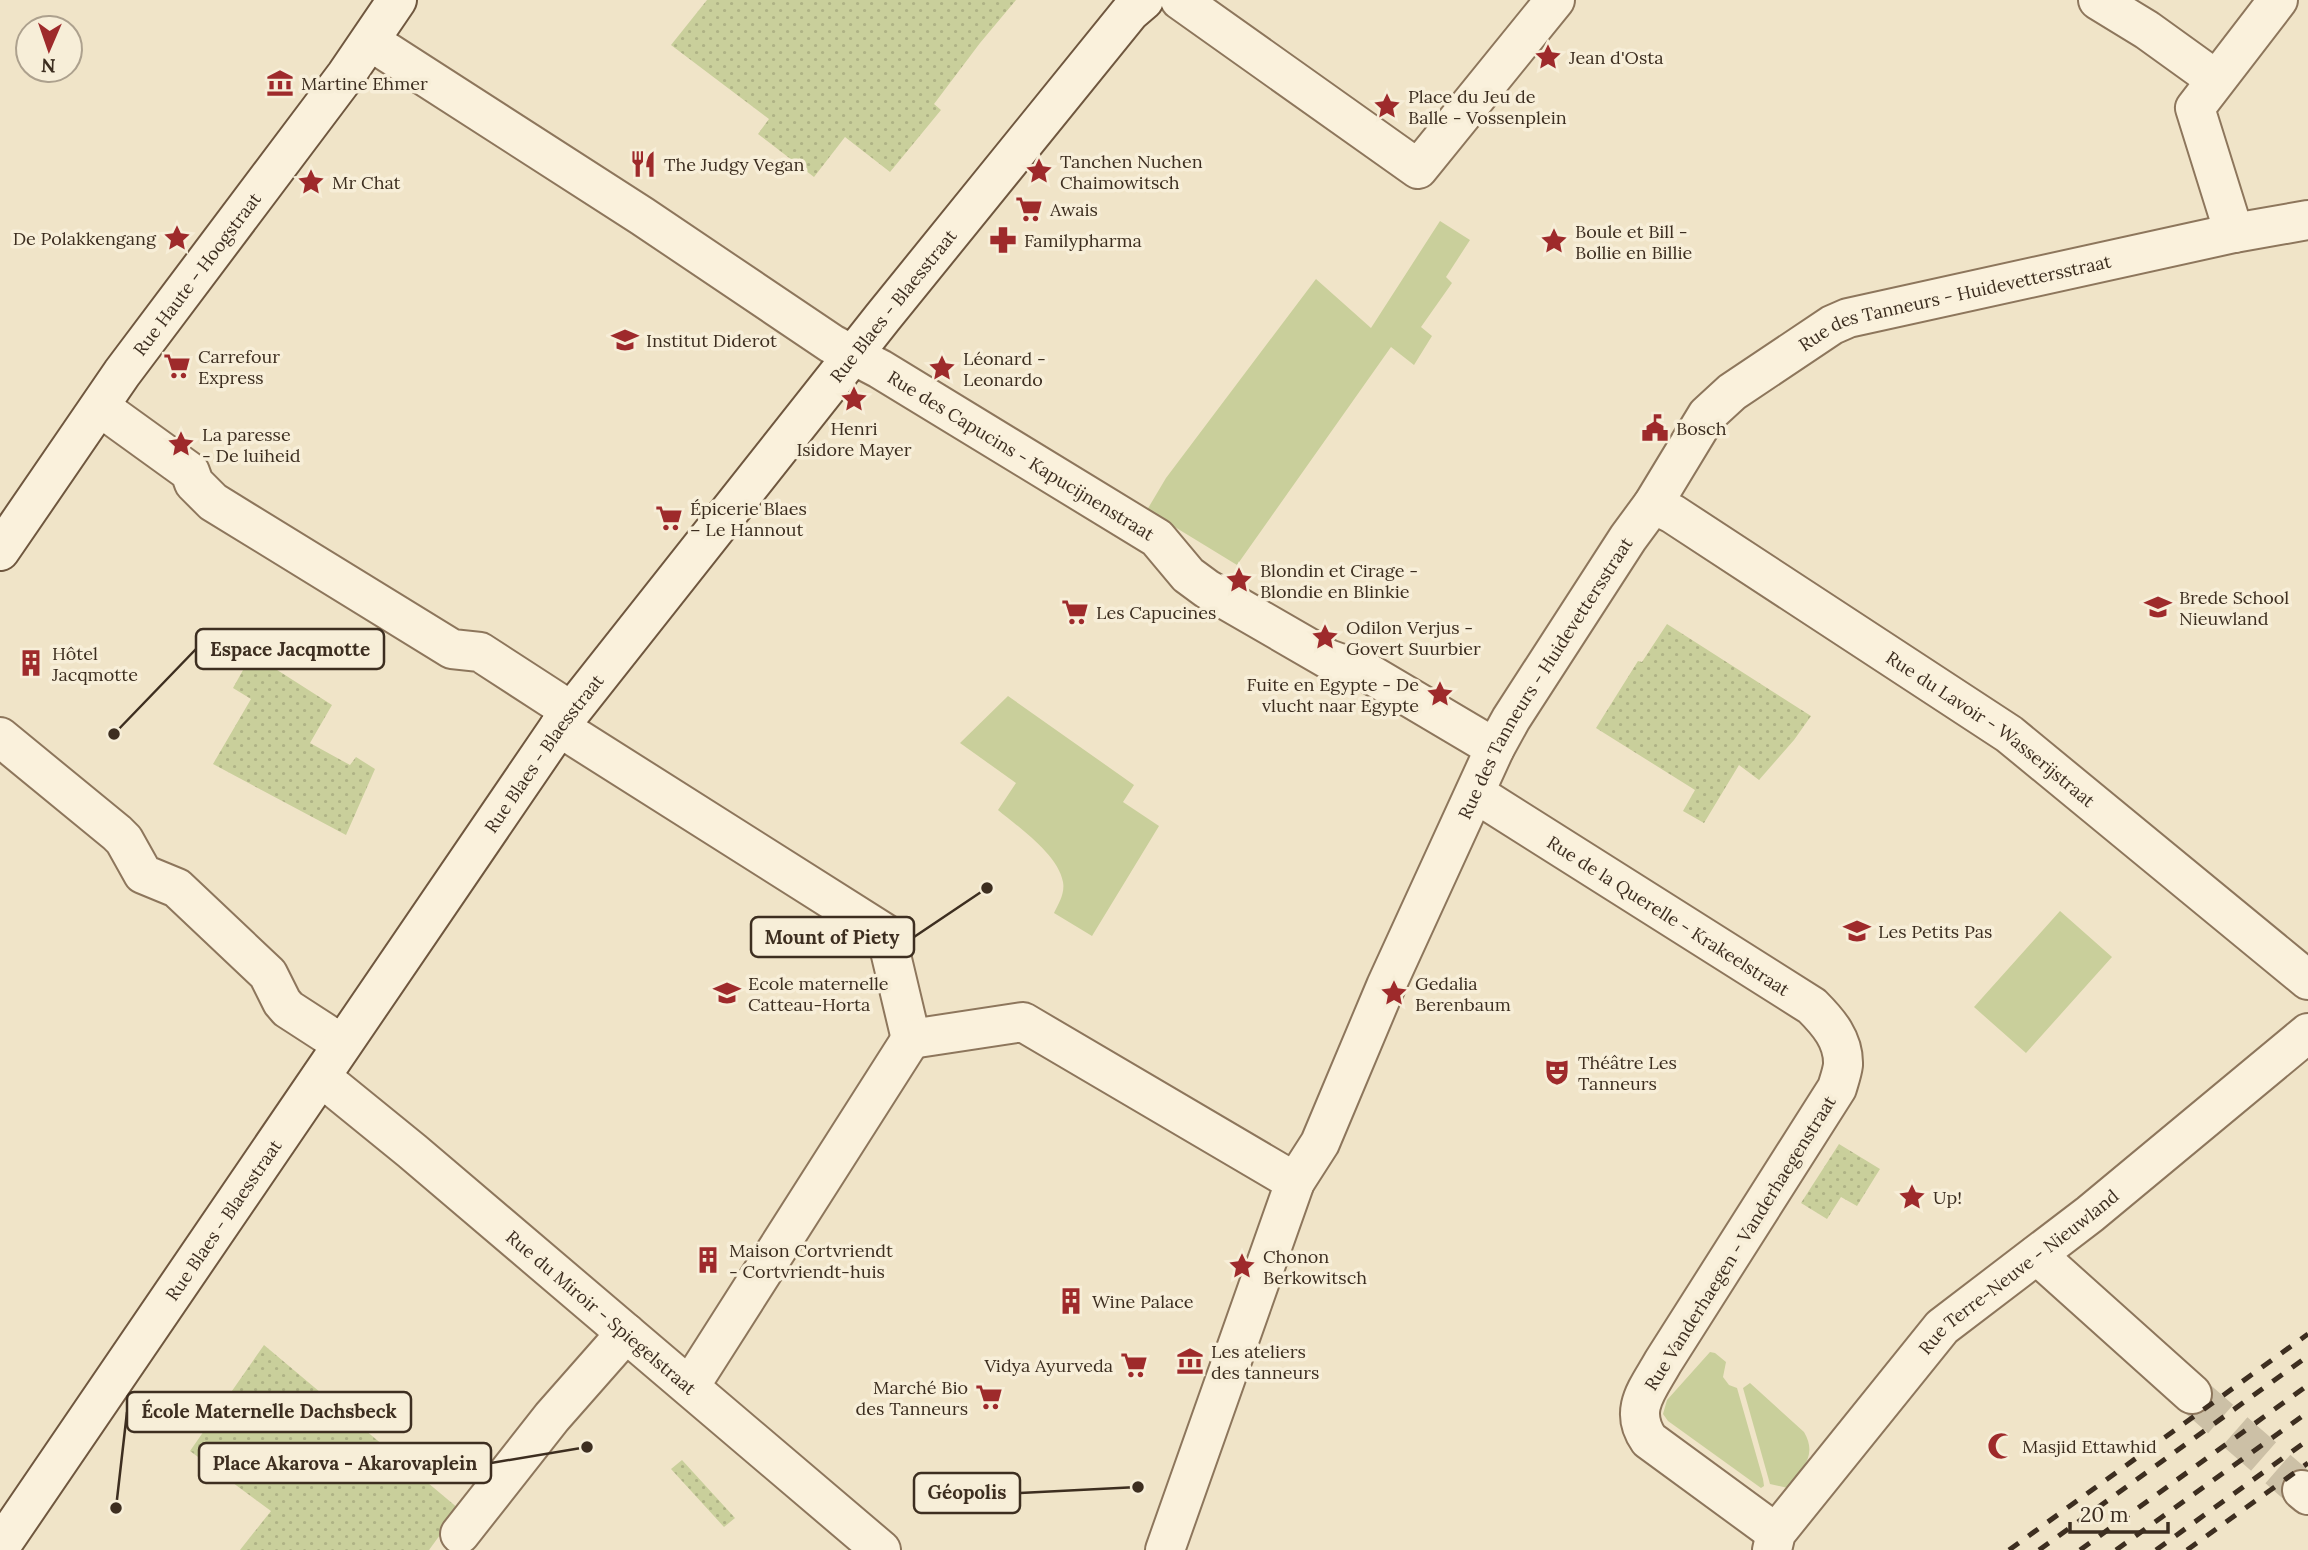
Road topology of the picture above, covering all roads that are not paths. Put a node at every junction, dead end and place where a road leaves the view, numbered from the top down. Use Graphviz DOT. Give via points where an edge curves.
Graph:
graph roads {
  1 [pos="397,0"];
  2 [pos="1144,0"];
  3 [pos="1180,0"];
  4 [pos="1555,0"];
  5 [pos="2098,0"];
  6 [pos="2278,0"];
  7 [pos="370,41"];
  8 [pos="2215,79"];
  9 [pos="2308,220"];
  10 [pos="2234,233"];
  11 [pos="853,355"];
  12 [pos="100,407"];
  13 [pos="1653,504"];
  14 [pos="0,550"];
  15 [pos="565,719"];
  16 [pos="0,737"];
  17 [pos="1495,748"];
  18 [pos="1475,793"];
  19 [pos="2308,979"];
  20 [pos="2308,1033"];
  21 [pos="911,1039"];
  22 [pos="342,1044"];
  23 [pos="1841,1055"];
  24 [pos="321,1077"];
  25 [pos="1295,1182"];
  26 [pos="2038,1255"];
  27 [pos="626,1333"];
  28 [pos="690,1386"];
  29 [pos="2192,1394"];
  30 [pos="460,1534"];
  31 [pos="1774,1542"];
  32 [pos="0,1547"];
  33 [pos="881,1550"];
  34 [pos="1165,1550"];
  1 -- 7 [label="street, Rue Haute - Hoogstraat"];
  2 -- 11 [label="street, Rue Blaes - Blaesstraat"];
  3 -- 4 [label="street" via="1418,169"];
  5 -- 8 [label="street"];
  6 -- 8 [label="street"];
  7 -- 11 [label="street, Rue des Capucins - Kapucijnenstraat"];
  7 -- 12 [label="street, Rue Haute - Hoogstraat"];
  8 -- 10 [label="street" via="2195,108"];
  9 -- 10 [label="street, Rue des Tanneurs - Huidevettersstraat"];
  10 -- 13 [label="street, Rue des Tanneurs - Huidevettersstraat" via="1832,325 1732,392 1707,415"];
  11 -- 15 [label="street, Rue Blaes - Blaesstraat"];
  11 -- 17 [label="street, Rue des Capucins - Kapucijnenstraat" via="1157,538 1188,575 1207,589 1328,659 1370,674"];
  12 -- 14 [label="street, Rue Haute - Hoogstraat"];
  12 -- 15 [label="street" via="190,472 194,483 214,502 452,649 481,652"];
  13 -- 17 [label="street, Rue des Tanneurs - Huidevettersstraat"];
  13 -- 19 [label="street, Rue du Lavoir - Wasserijstraat" via="2009,733"];
  15 -- 21 [label="street" via="886,934"];
  15 -- 22 [label="street, Rue Blaes - Blaesstraat"];
  16 -- 22 [label="street" via="117,833 143,874 177,888 248,955 268,974 288,1009"];
  17 -- 18 [label="street, Rue des Tanneurs - Huidevettersstraat"];
  18 -- 23 [label="street, Rue de la Querelle - Krakeelstraat" via="1812,1006 1829,1023"];
  18 -- 25 [label="street, Rue des Tanneurs - Huidevettersstraat" via="1320,1143"];
  20 -- 26 [label="street, Rue Terre-Neuve - Nieuwland"];
  21 -- 25 [label="street" via="1023,1022"];
  21 -- 28 [label="street"];
  22 -- 24 [label="street, Rue Blaes - Blaesstraat"];
  23 -- 31 [label="street, Rue Vanderhaegen - Vanderhaegenstraat" via="1837,1088 1663,1362 1639,1412 1649,1440"];
  24 -- 27 [label="street, Rue du Miroir - Spiegelstraat"];
  24 -- 32 [label="street, Rue Blaes - Blaesstraat"];
  25 -- 34 [label="street, Rue des Tanneurs - Huidevettersstraat"];
  26 -- 29 [label="street"];
  26 -- 31 [label="street, Rue Terre-Neuve - Nieuwland" via="1942,1327"];
  27 -- 28 [label="street, Rue du Miroir - Spiegelstraat"];
  27 -- 30 [label="street" via="552,1417"];
  28 -- 33 [label="street, Rue du Miroir - Spiegelstraat"];
}
